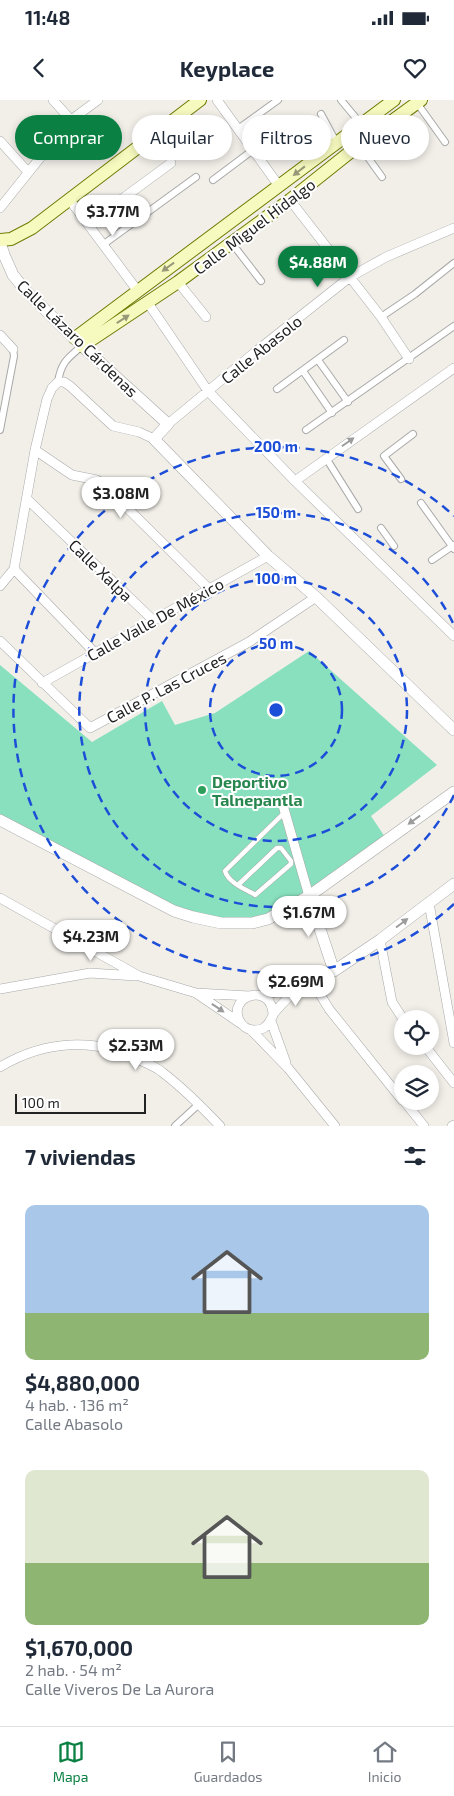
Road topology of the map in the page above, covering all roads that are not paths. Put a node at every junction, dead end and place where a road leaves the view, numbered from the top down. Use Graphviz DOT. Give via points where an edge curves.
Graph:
graph roads {
  1 [pos="53,100"];
  2 [pos="98,100"];
  3 [pos="200,100"];
  4 [pos="217,100"];
  5 [pos="278,100"];
  6 [pos="341,100"];
  7 [pos="394,100"];
  8 [pos="419,101"];
  9 [pos="321,114"];
  10 [pos="66,115"];
  11 [pos="78,115"];
  12 [pos="354,115"];
  13 [pos="373,115"];
  14 [pos="400,115"];
  15 [pos="238,129"];
  16 [pos="242,135"];
  17 [pos="341,138"];
  18 [pos="0,141"];
  19 [pos="336,142"];
  20 [pos="445,142"];
  21 [pos="242,158"];
  22 [pos="341,159"];
  23 [pos="38,160"];
  24 [pos="260,160"];
  25 [pos="370,160"];
  26 [pos="172,162"];
  27 [pos="28,172"];
  28 [pos="196,177"];
  29 [pos="382,177"];
  30 [pos="213,180"];
  31 [pos="279,186"];
  32 [pos="69,199"];
  33 [pos="290,200"];
  34 [pos="0,208"];
  35 [pos="88,224"];
  36 [pos="454,228"];
  37 [pos="0,241"];
  38 [pos="231,242"];
  39 [pos="104,244"];
  40 [pos="454,263"];
  41 [pos="350,277"];
  42 [pos="261,281"];
  43 [pos="178,282"];
  44 [pos="137,290"];
  45 [pos="148,303"];
  46 [pos="206,316"];
  47 [pos="382,317"];
  48 [pos="454,326"];
  49 [pos="0,335"];
  50 [pos="344,340"];
  51 [pos="79,342"];
  52 [pos="13,350"];
  53 [pos="409,359"];
  54 [pos="318,360"];
  55 [pos="454,368"];
  56 [pos="303,371"];
  57 [pos="58,382"];
  58 [pos="277,389"];
  59 [pos="208,391"];
  60 [pos="348,402"];
  61 [pos="332,413"];
  62 [pos="168,424"];
  63 [pos="0,430"];
  64 [pos="306,430"];
  65 [pos="413,434"];
  66 [pos="154,439"];
  67 [pos="35,450"];
  68 [pos="326,458"];
  69 [pos="401,479"];
  70 [pos="295,481"];
  71 [pos="27,498"];
  72 [pos="421,503"];
  73 [pos="358,509"];
  74 [pos="381,528"];
  75 [pos="394,546"];
  76 [pos="453,547"];
  77 [pos="268,556"];
  78 [pos="432,560"];
  79 [pos="14,569"];
  80 [pos="0,586"];
  81 [pos="209,589"];
  82 [pos="316,597"];
  83 [pos="153,620"];
  84 [pos="454,636"];
  85 [pos="0,641"];
  86 [pos="95,653"];
  87 [pos="42,683"];
  88 [pos="454,730"];
  89 [pos="454,792"];
  90 [pos="282,802"];
  91 [pos="285,812"];
  92 [pos="0,820"];
  93 [pos="454,884"];
  94 [pos="238,885"];
  95 [pos="309,896"];
  96 [pos="0,898"];
  97 [pos="10,902"];
  98 [pos="429,903"];
  99 [pos="0,906"];
  100 [pos="380,940"];
  101 [pos="334,971"];
  102 [pos="139,976"];
  103 [pos="312,981"];
  104 [pos="302,984"];
  105 [pos="0,989"];
  106 [pos="196,993"];
  107 [pos="249,996"];
  108 [pos="262,996"];
  109 [pos="397,1010"];
  110 [pos="272,1018"];
  111 [pos="240,1022"];
  112 [pos="252,1030"];
  113 [pos="454,1043"];
  114 [pos="432,1055"];
  115 [pos="0,1067"];
  116 [pos="288,1068"];
  117 [pos="454,1083"];
  118 [pos="394,1090"];
  119 [pos="199,1104"];
  120 [pos="411,1110"];
  121 [pos="334,1125"];
  122 [pos="175,1126"];
  123 [pos="220,1126"];
  124 [pos="424,1126"];
  1 -- 10 [label="street"];
  2 -- 11 [label="street"];
  3 -- 32 [label="main road"];
  4 -- 15 [label="street"];
  5 -- 15 [label="street"];
  6 -- 12 [label="street"];
  7 -- 13 [label="main road, Calle Miguel Hidalgo"];
  8 -- 14 [label="main road, Calle Miguel Hidalgo"];
  8 -- 20 [label="street"];
  9 -- 19 [label="street"];
  15 -- 16 [label="street"];
  17 -- 19 [label="main road, Calle Miguel Hidalgo"];
  18 -- 27 [label="street"];
  19 -- 31 [label="main road, Calle Miguel Hidalgo, one-way"];
  21 -- 30 [label="street"];
  22 -- 33 [label="main road, Calle Miguel Hidalgo"];
  23 -- 27 [label="street"];
  24 -- 31 [label="street"];
  25 -- 29 [label="street"];
  26 -- 35 [label="street"];
  27 -- 34 [label="street"];
  28 -- 39 [label="street"];
  31 -- 44 [label="main road, Calle Miguel Hidalgo, one-way"];
  32 -- 35 [label="street"];
  32 -- 37 [label="main road" via="20,235"];
  33 -- 38 [label="main road, Calle Miguel Hidalgo"];
  33 -- 41 [label="street"];
  35 -- 39 [label="street"];
  36 -- 41 [label="street, Calle Abasolo" via="386,257"];
  37 -- 51 [label="street, Calle Lázaro Cárdenas" via="13,275"];
  38 -- 42 [label="street"];
  38 -- 43 [label="main road, Calle Miguel Hidalgo"];
  39 -- 44 [label="street"];
  40 -- 47 [label="street"];
  41 -- 47 [label="street"];
  41 -- 59 [label="street, Calle Abasolo"];
  43 -- 45 [label="main road, Calle Miguel Hidalgo"];
  43 -- 46 [label="street"];
  44 -- 51 [label="main road, Calle Miguel Hidalgo"];
  51 -- 45 [label="main road, Calle Miguel Hidalgo, one-way"];
  45 -- 59 [label="street"];
  47 -- 53 [label="street"];
  48 -- 53 [label="street"];
  49 -- 52 [label="street"];
  50 -- 54 [label="street"];
  51 -- 57 [label="street" via="60,369"];
  51 -- 62 [label="street, Calle Lázaro Cárdenas"];
  52 -- 63 [label="street"];
  53 -- 60 [label="street"];
  54 -- 56 [label="street"];
  54 -- 60 [label="street"];
  68 -- 55 [label="street, one-way"];
  56 -- 58 [label="street"];
  56 -- 61 [label="street"];
  57 -- 66 [label="street" via="70,386 113,426"];
  57 -- 67 [label="street" via="47,399"];
  59 -- 62 [label="street, Calle Abasolo"];
  59 -- 70 [label="street"];
  60 -- 61 [label="street"];
  61 -- 64 [label="street"];
  62 -- 66 [label="street, Calle Abasolo"];
  65 -- 69 [label="street" via="384,456"];
  66 -- 77 [label="street"];
  67 -- 71 [label="street"];
  67 -- 81 [label="street" via="72,476 102,483"];
  68 -- 70 [label="street"];
  68 -- 73 [label="street"];
  70 -- 84 [label="street"];
  71 -- 79 [label="street"];
  71 -- 83 [label="street, Calle Xalpa"];
  72 -- 76 [label="street"];
  74 -- 75 [label="street"];
  76 -- 78 [label="street"];
  77 -- 81 [label="street, Calle Valle De México"];
  77 -- 82 [label="street"];
  79 -- 80 [label="street"];
  79 -- 86 [label="street"];
  81 -- 83 [label="street, Calle Valle De México"];
  82 -- 87 [label="street, Calle P. Las Cruces" via="249,642 91,728"];
  82 -- 88 [label="street"];
  83 -- 86 [label="street, Calle Valle De México"];
  85 -- 87 [label="street"];
  86 -- 87 [label="street, Calle Valle De México"];
  89 -- 95 [label="street, one-way"];
  90 -- 91 [label="street"];
  91 -- 94 [label="lane" via="225,869 227,878"];
  91 -- 95 [label="street"];
  92 -- 95 [label="street" via="174,911 192,917 221,923 252,922 268,919"];
  93 -- 98 [label="street"];
  94 -- 94 [label="lane" via="277,848 281,848 291,861 257,894"];
  95 -- 101 [label="street"];
  96 -- 97 [label="street"];
  97 -- 99 [label="street"];
  97 -- 102 [label="street"];
  100 -- 98 [label="street, one-way"];
  98 -- 113 [label="street"];
  100 -- 101 [label="street"];
  100 -- 109 [label="street" via="392,1002"];
  101 -- 103 [label="street"];
  102 -- 105 [label="street" via="90,973"];
  102 -- 106 [label="street"];
  103 -- 104 [label="street"];
  103 -- 118 [label="street" via="329,1009"];
  104 -- 108 [label="street"];
  104 -- 110 [label="street"];
  106 -- 107 [label="street"];
  106 -- 111 [label="street, one-way"];
  107 -- 108 [label="street"];
  107 -- 111 [label="street" via="238,1007"];
  108 -- 110 [label="street" via="272,1005"];
  110 -- 112 [label="street" via="266,1027"];
  110 -- 116 [label="street"];
  111 -- 112 [label="street"];
  112 -- 116 [label="street"];
  114 -- 117 [label="street"];
  115 -- 119 [label="street" via="58,1045 101,1046 124,1052 160,1070"];
  116 -- 121 [label="street"];
  119 -- 122 [label="street"];
  119 -- 123 [label="street"];
  120 -- 124 [label="street"];
}
